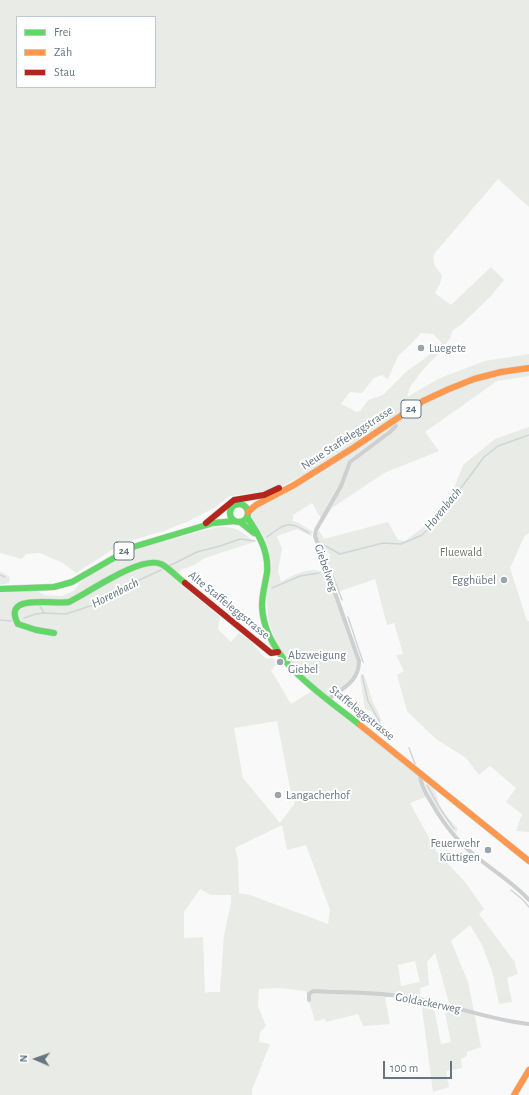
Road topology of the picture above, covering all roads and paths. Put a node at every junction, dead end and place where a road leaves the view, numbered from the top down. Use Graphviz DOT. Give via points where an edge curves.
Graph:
graph roads {
  1 [pos="529,368"];
  2 [pos="396,426"];
  3 [pos="305,477"];
  4 [pos="264,495"];
  5 [pos="242,505"];
  6 [pos="231,510"];
  7 [pos="247,515"];
  8 [pos="237,521"];
  9 [pos="213,523"];
  10 [pos="203,526"];
  11 [pos="260,538"];
  12 [pos="0,589"];
  13 [pos="54,632"];
  14 [pos="278,652"];
  15 [pos="329,699"];
  16 [pos="420,774"];
  17 [pos="529,861"];
  18 [pos="529,900"];
  19 [pos="309,1000"];
  20 [pos="529,1024"];
  21 [pos="529,1070"];
  22 [pos="514,1095"];
  1 -- 3 [label="street, Neue Staffeleggstrasse / 24" via="488,374 452,386 423,401"];
  2 -- 15 [label="street, Giebelweg" via="350,462 341,486 316,530 315,536 359,661 355,679"];
  3 -- 4 [label="street, 24"];
  3 -- 7 [label="street, Neue Staffeleggstrasse / 24" via="256,505"];
  4 -- 5 [label="street, 24"];
  4 -- 10 [label="street, 24" via="234,500"];
  5 -- 6 [label="street" via="236,504"];
  5 -- 7 [label="street" via="246,508"];
  6 -- 8 [label="street" via="231,516"];
  6 -- 9 [label="street, 24"];
  7 -- 8 [label="street"];
  7 -- 11 [label="street, Staffeleggstrasse"];
  8 -- 9 [label="street, 24"];
  8 -- 11 [label="street"];
  9 -- 10 [label="street, 24"];
  10 -- 12 [label="street, 24" via="133,547 72,582 54,587"];
  11 -- 14 [label="street, Staffeleggstrasse" via="267,558 263,612 272,642"];
  13 -- 14 [label="street, Alte Staffeleggstrasse" via="18,624 15,614 17,608 24,603 32,602 65,603 119,574 150,562 157,562 270,653"];
  14 -- 15 [label="street, Staffeleggstrasse" via="293,670"];
  15 -- 16 [label="street, Staffeleggstrasse"];
  16 -- 17 [label="street, Staffeleggstrasse"];
  16 -- 18 [label="street" via="420,779 440,817 459,840 471,853"];
  19 -- 20 [label="street, Goldackerweg" via="309,994 313,991 406,997 509,1022"];
  21 -- 22 [label="street"];
}
